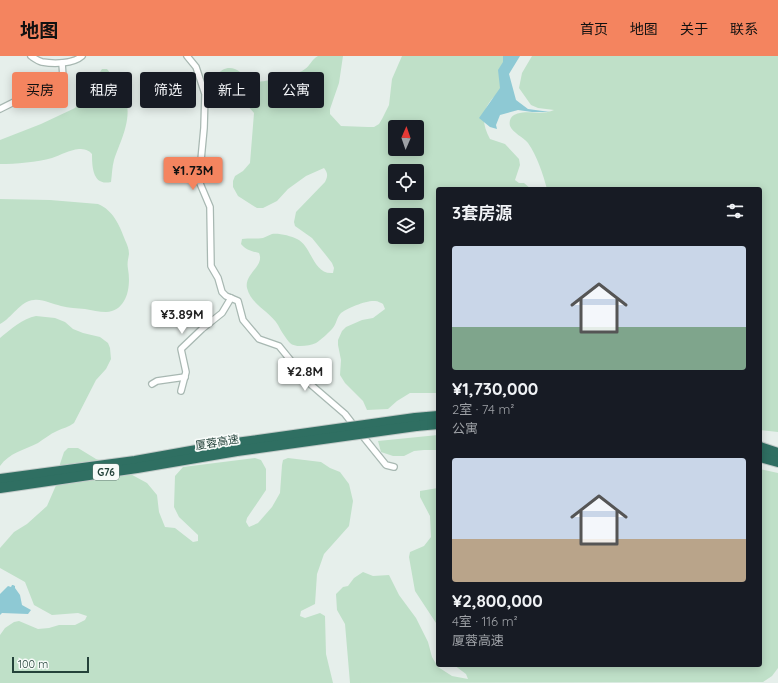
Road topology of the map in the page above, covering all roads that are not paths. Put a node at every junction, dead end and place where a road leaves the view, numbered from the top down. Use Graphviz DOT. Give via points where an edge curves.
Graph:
graph roads {
  1 [pos="31,56"];
  2 [pos="82,56"];
  3 [pos="187,56"];
  4 [pos="62,62"];
  5 [pos="0,109"];
  6 [pos="231,298"];
  7 [pos="185,377"];
  8 [pos="152,384"];
  9 [pos="181,391"];
  10 [pos="436,417"];
  11 [pos="416,422"];
  12 [pos="436,424"];
  13 [pos="762,449"];
  14 [pos="212,450"];
  15 [pos="778,453"];
  16 [pos="762,457"];
  17 [pos="778,462"];
  18 [pos="394,467"];
  19 [pos="0,479"];
  20 [pos="0,488"];
  1 -- 4 [label="street" via="41,62"];
  2 -- 4 [label="street" via="78,60"];
  3 -- 6 [label="street" via="196,67 205,94 199,182 210,207 211,266 222,292"];
  4 -- 5 [label="street" via="63,77 51,88 28,95"];
  6 -- 7 [label="street" via="222,313 181,349"];
  6 -- 18 [label="street" via="238,301 243,320 259,339 279,346 309,383 345,414 386,464"];
  7 -- 8 [label="street"];
  7 -- 9 [label="street"];
  10 -- 11 [label="highway, 厦蓉高速 / G76"];
  11 -- 12 [label="highway, 厦蓉高速 / G76"];
  11 -- 14 [label="highway, 厦蓉高速 / G76, bridge"];
  13 -- 15 [label="highway"];
  14 -- 19 [label="highway, 厦蓉高速 / G76"];
  14 -- 20 [label="highway, 厦蓉高速 / G76" via="137,468"];
  16 -- 17 [label="highway"];
}
